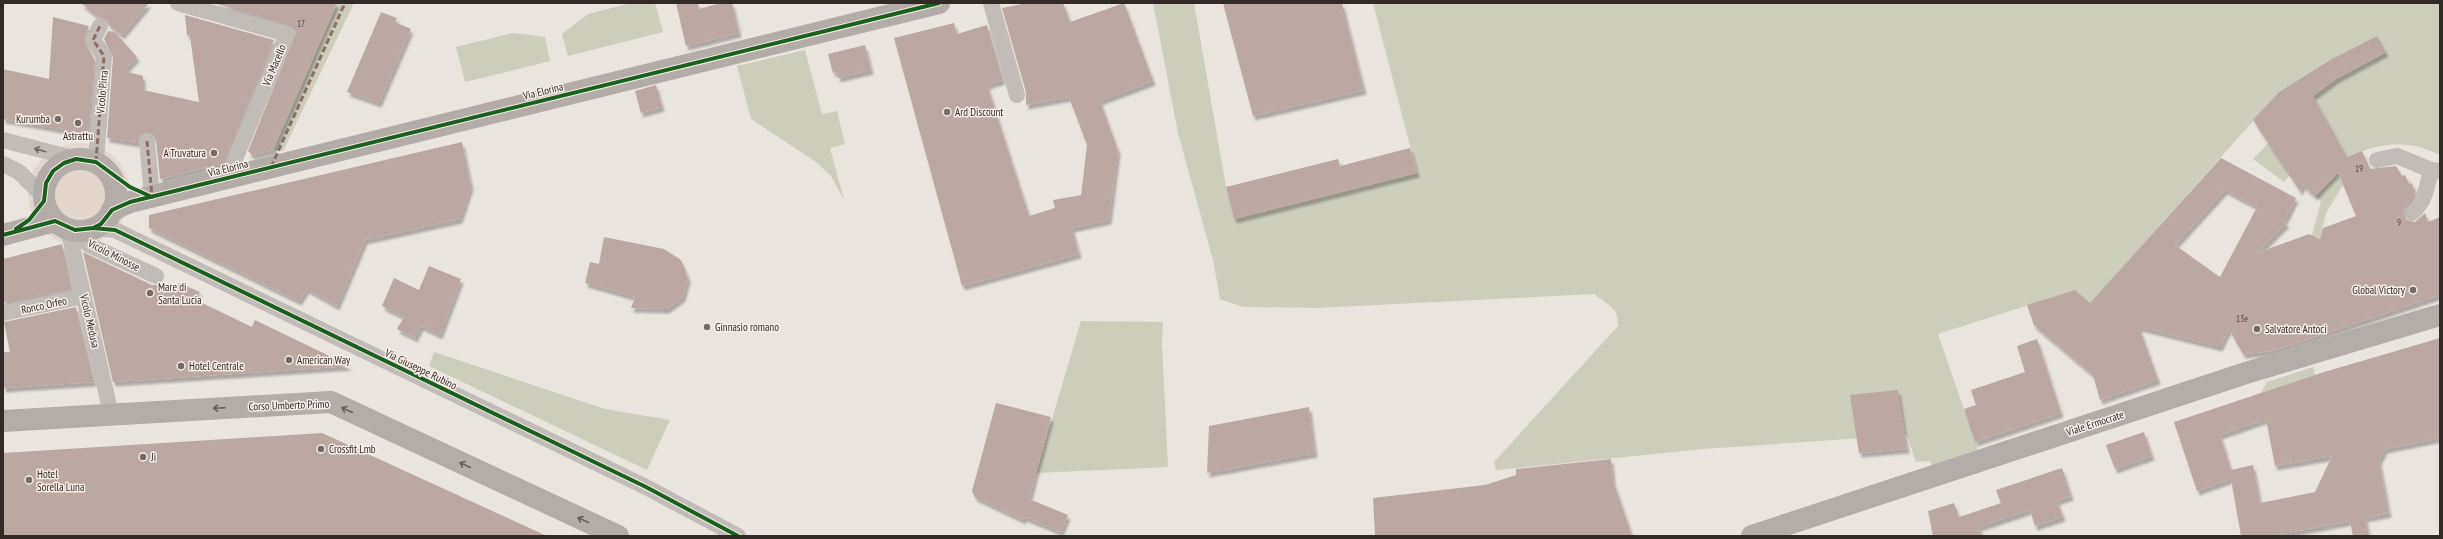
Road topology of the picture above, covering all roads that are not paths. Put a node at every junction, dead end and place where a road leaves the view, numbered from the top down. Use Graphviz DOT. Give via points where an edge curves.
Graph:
graph roads {
  1 [pos="178,3"];
  2 [pos="939,3"];
  3 [pos="990,3"];
  4 [pos="100,26"];
  5 [pos="1017,95"];
  6 [pos="3,140"];
  7 [pos="147,141"];
  8 [pos="2377,160"];
  9 [pos="3,164"];
  10 [pos="94,165"];
  11 [pos="2435,171"];
  12 [pos="227,178"];
  13 [pos="152,197"];
  14 [pos="44,199"];
  15 [pos="112,210"];
  16 [pos="2412,214"];
  17 [pos="73,227"];
  18 [pos="7,234"];
  19 [pos="156,276"];
  20 [pos="84,296"];
  21 [pos="3,313"];
  22 [pos="2440,315"];
  23 [pos="111,414"];
  24 [pos="3,421"];
  25 [pos="618,536"];
  26 [pos="738,536"];
  27 [pos="1752,536"];
  1 -- 12 [label="street, Via Macello" via="287,34"];
  2 -- 12 [label="main road, Via Elorina"];
  3 -- 5 [label="street"];
  4 -- 10 [label="street, Vicolo Pirra" via="93,40 104,56"];
  10 -- 6 [label="street, one-way"];
  7 -- 13 [label="street"];
  8 -- 11 [label="street" via="2397,156"];
  9 -- 14 [label="street" via="19,172"];
  10 -- 13 [label="main road"];
  10 -- 14 [label="main road" via="64,163 53,171 46,183"];
  10 -- 15 [label="main road" via="116,192"];
  11 -- 16 [label="street" via="2424,197"];
  12 -- 13 [label="main road, Via Elorina"];
  13 -- 15 [label="main road, Via Elorina"];
  14 -- 17 [label="main road" via="48,212"];
  14 -- 18 [label="main road" via="28,220"];
  15 -- 17 [label="main road" via="101,224"];
  17 -- 18 [label="main road"];
  17 -- 19 [label="street, Vicolo Minosse" via="89,245"];
  17 -- 20 [label="street, Vicolo Medusa"];
  17 -- 26 [label="street, Via Giuseppe Rubino" via="115,230 632,481"];
  20 -- 21 [label="street, Ronco Orfeo"];
  20 -- 23 [label="street, Vicolo Medusa"];
  22 -- 27 [label="main road, Viale Ermocrate" via="2246,373"];
  23 -- 24 [label="main road, Corso Umberto Primo"];
  25 -- 23 [label="main road, Corso Umberto Primo, one-way" via="331,402"];
}
